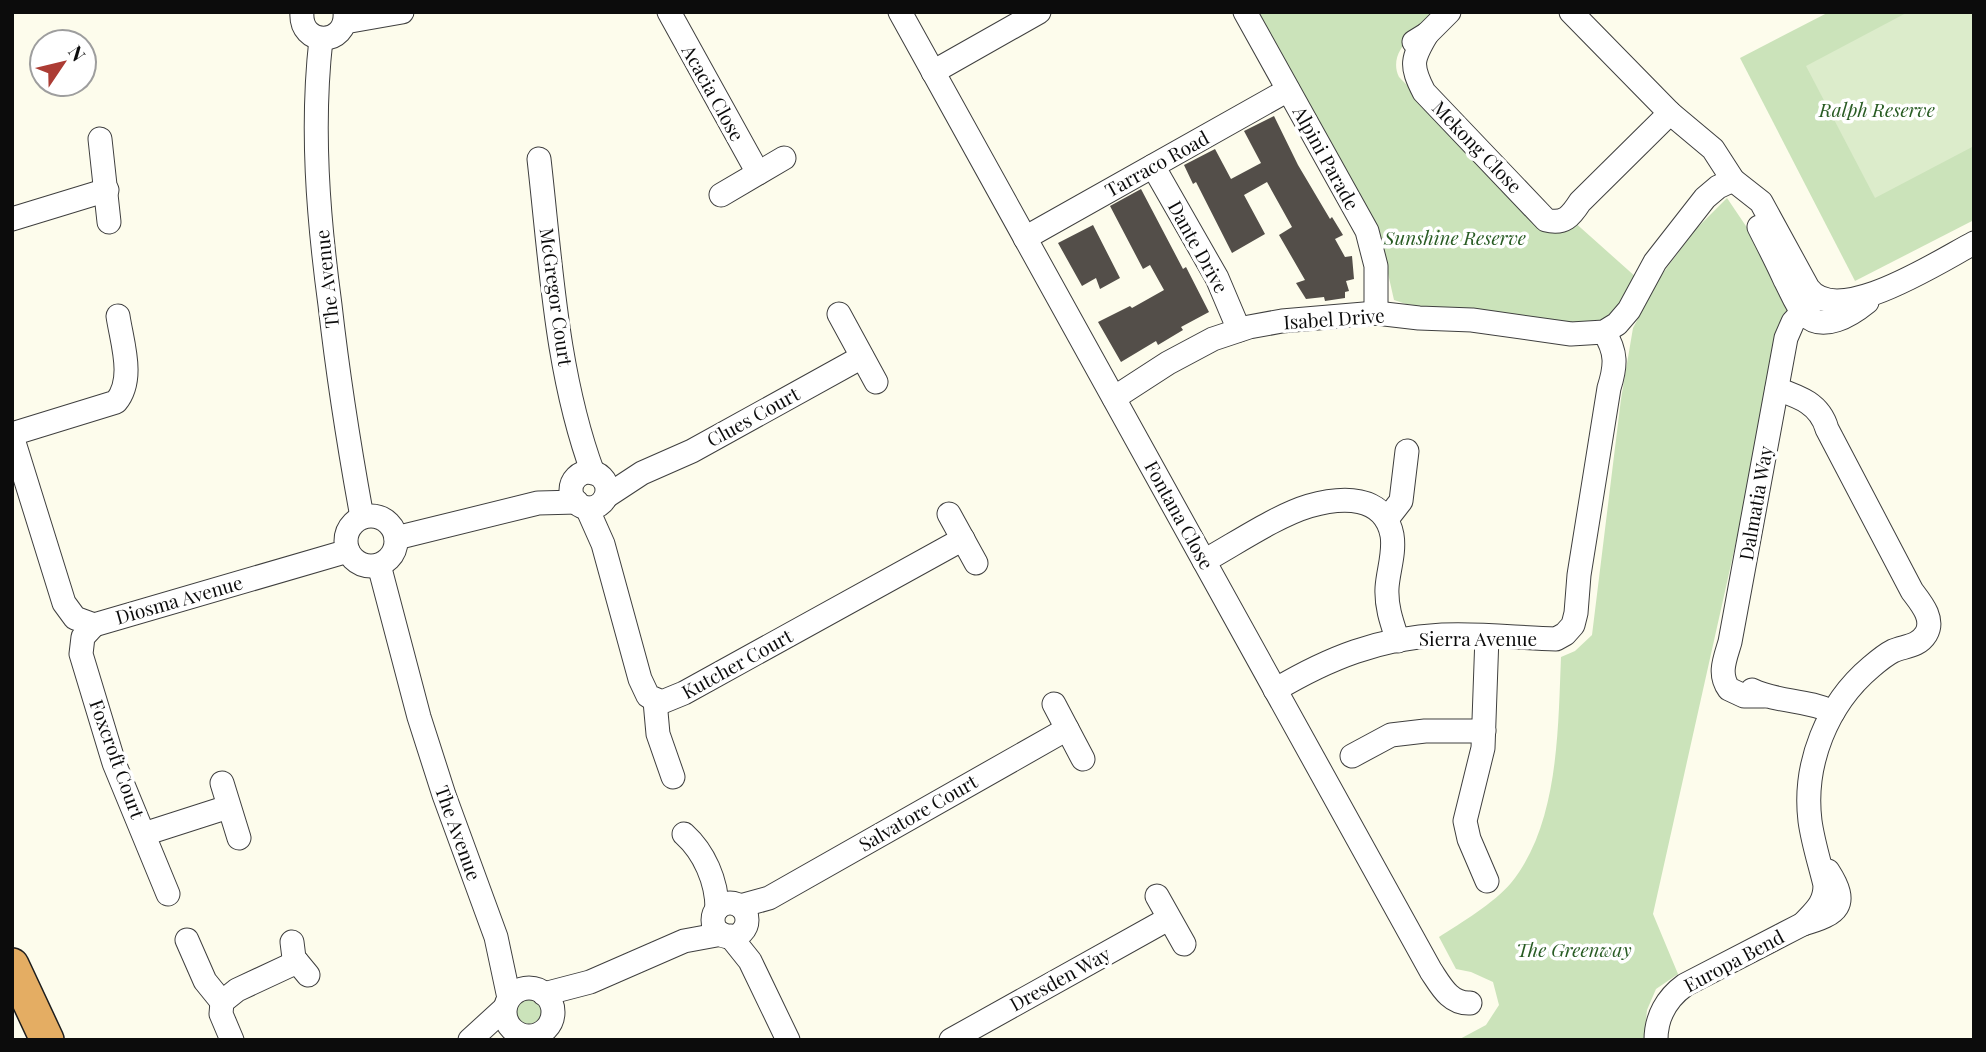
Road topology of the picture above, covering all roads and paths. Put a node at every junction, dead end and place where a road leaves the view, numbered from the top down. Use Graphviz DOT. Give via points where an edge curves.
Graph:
graph roads {
  1 [pos="302,12"];
  2 [pos="402,12"];
  3 [pos="668,12"];
  4 [pos="901,12"];
  5 [pos="1039,12"];
  6 [pos="1245,12"];
  7 [pos="1449,12"];
  8 [pos="1571,12"];
  9 [pos="345,17"];
  10 [pos="321,39"];
  11 [pos="933,72"];
  12 [pos="1288,90"];
  13 [pos="1670,113"];
  14 [pos="100,139"];
  15 [pos="784,158"];
  16 [pos="539,159"];
  17 [pos="1153,166"];
  18 [pos="758,173"];
  19 [pos="1727,186"];
  20 [pos="107,190"];
  21 [pos="721,195"];
  22 [pos="12,219"];
  23 [pos="109,222"];
  24 [pos="1025,238"];
  25 [pos="1974,243"];
  26 [pos="1809,310"];
  27 [pos="1376,313"];
  28 [pos="839,314"];
  29 [pos="118,316"];
  30 [pos="1239,330"];
  31 [pos="1606,340"];
  32 [pos="862,357"];
  33 [pos="876,382"];
  34 [pos="1114,398"];
  35 [pos="1775,398"];
  36 [pos="12,435"];
  37 [pos="1407,451"];
  38 [pos="590,490"];
  39 [pos="949,514"];
  40 [pos="362,517"];
  41 [pos="1387,519"];
  42 [pos="396,538"];
  43 [pos="963,539"];
  44 [pos="348,551"];
  45 [pos="1204,561"];
  46 [pos="976,564"];
  47 [pos="379,565"];
  48 [pos="94,625"];
  49 [pos="1487,636"];
  50 [pos="1398,640"];
  51 [pos="1275,690"];
  52 [pos="655,701"];
  53 [pos="1054,704"];
  54 [pos="1829,720"];
  55 [pos="1067,729"];
  56 [pos="1484,731"];
  57 [pos="1352,756"];
  58 [pos="1083,759"];
  59 [pos="673,777"];
  60 [pos="222,783"];
  61 [pos="228,807"];
  62 [pos="144,834"];
  63 [pos="684,834"];
  64 [pos="239,838"];
  65 [pos="1487,881"];
  66 [pos="168,894"];
  67 [pos="1157,896"];
  68 [pos="731,919"];
  69 [pos="1168,919"];
  70 [pos="496,937"];
  71 [pos="187,940"];
  72 [pos="1184,944"];
  73 [pos="299,960"];
  74 [pos="12,965"];
  75 [pos="222,1002"];
  76 [pos="507,1003"];
  77 [pos="1470,1003"];
  78 [pos="12,1016"];
  79 [pos="538,1021"];
  80 [pos="25,1040"];
  81 [pos="47,1040"];
  82 [pos="232,1040"];
  83 [pos="471,1040"];
  84 [pos="788,1040"];
  85 [pos="951,1040"];
  86 [pos="1657,1040"];
  1 -- 10 [label="street" via="308,32"];
  2 -- 9 [label="street"];
  3 -- 18 [label="street, Acacia Close"];
  4 -- 11 [label="street, Fontana Close"];
  5 -- 11 [label="street"];
  6 -- 12 [label="street, Alpini Parade"];
  7 -- 13 [label="street, Mekong Close" via="1427,34 1413,67 1424,92 1531,202 1556,210 1580,202"];
  8 -- 13 [label="street"];
  9 -- 10 [label="street" via="339,33"];
  10 -- 40 [label="street, The Avenue" via="316,154 323,250"];
  11 -- 24 [label="street, Fontana Close"];
  12 -- 17 [label="street, Tarraco Road"];
  12 -- 27 [label="street, Alpini Parade" via="1367,231 1376,266"];
  13 -- 19 [label="street" via="1719,155"];
  14 -- 20 [label="street"];
  15 -- 18 [label="street"];
  16 -- 38 [label="street, McGregor Court" via="559,331"];
  17 -- 24 [label="street, Tarraco Road"];
  17 -- 30 [label="street, Dante Drive" via="1217,278"];
  18 -- 21 [label="street"];
  19 -- 26 [label="street" via="1754,195 1767,212 1808,288"];
  19 -- 31 [label="street" via="1709,209 1684,226"];
  20 -- 22 [label="street"];
  20 -- 23 [label="street"];
  24 -- 34 [label="street, Fontana Close"];
  25 -- 26 [label="street" via="1881,291"];
  26 -- 35 [label="street, Dalmatia Way" via="1782,363"];
  27 -- 30 [label="street, Isabel Drive" via="1282,321"];
  27 -- 31 [label="street, Isabel Drive" via="1472,320"];
  28 -- 32 [label="street"];
  29 -- 36 [label="street" via="127,377 116,402"];
  30 -- 34 [label="street, Isabel Drive" via="1168,363"];
  31 -- 49 [label="street, Sierra Avenue" via="1609,388 1573,625 1556,639"];
  32 -- 33 [label="street"];
  32 -- 38 [label="street, Clues Court" via="692,451 642,474"];
  34 -- 45 [label="street, Fontana Close"];
  35 -- 54 [label="street, Dalmatia Way" via="1730,642 1735,675 1764,696 1791,702"];
  35 -- 54 [label="street, Europa Bend" via="1811,403 1825,420 1929,625 1918,642 1895,650 1860,677"];
  36 -- 48 [label="street, Diosma Avenue" via="64,603 75,618"];
  37 -- 41 [label="street" via="1401,501"];
  38 -- 42 [label="street, Clues Court"];
  38 -- 52 [label="street, Kutcher Court" via="640,679"];
  39 -- 43 [label="street"];
  40 -- 42 [label="street" via="387,521"];
  40 -- 44 [label="street" via="346,534"];
  41 -- 45 [label="street" via="1364,502 1307,506"];
  41 -- 50 [label="street" via="1392,540 1387,607"];
  42 -- 47 [label="street" via="392,554"];
  43 -- 46 [label="street"];
  43 -- 52 [label="street, Kutcher Court" via="684,693"];
  44 -- 47 [label="street" via="361,564"];
  44 -- 48 [label="street, Diosma Avenue"];
  45 -- 51 [label="street, Fontana Close"];
  47 -- 70 [label="street, The Avenue" via="430,753"];
  48 -- 62 [label="street, Foxcroft Court" via="83,637 81,654 114,763"];
  49 -- 50 [label="street, Sierra Avenue"];
  49 -- 56 [label="street"];
  50 -- 51 [label="street, Sierra Avenue" via="1334,658"];
  51 -- 77 [label="street, Fontana Close" via="1431,971 1447,994 1460,1004"];
  52 -- 59 [label="street" via="658,734"];
  53 -- 55 [label="street"];
  54 -- 86 [label="street, Europa Bend" via="1816,751 1809,794 1825,895 1818,910 1803,924 1679,990 1662,1012"];
  55 -- 58 [label="street"];
  55 -- 68 [label="street, Salvatore Court"];
  56 -- 57 [label="street" via="1391,735"];
  56 -- 65 [label="street" via="1465,821"];
  60 -- 61 [label="street"];
  61 -- 62 [label="street"];
  61 -- 64 [label="street"];
  62 -- 66 [label="street, Foxcroft Court"];
  63 -- 68 [label="street" via="697,846"];
  67 -- 69 [label="street"];
  68 -- 79 [label="street, Salvatore Court" via="590,982"];
  68 -- 84 [label="street"];
  69 -- 72 [label="street"];
  69 -- 85 [label="street, Dresden Way"];
  70 -- 76 [label="street, The Avenue"];
  70 -- 79 [label="street, The Avenue" via="519,974"];
  71 -- 75 [label="street" via="205,981"];
  73 -- 75 [label="street"];
  74 -- 81 [label="highway"];
  75 -- 82 [label="street" via="221,1014"];
  76 -- 79 [label="street, The Avenue" via="507,1022"];
  76 -- 79 [label="street" via="519,990"];
  76 -- 83 [label="street"];
  78 -- 80 [label="highway"];
  79 -- 83 [label="street"];
}
